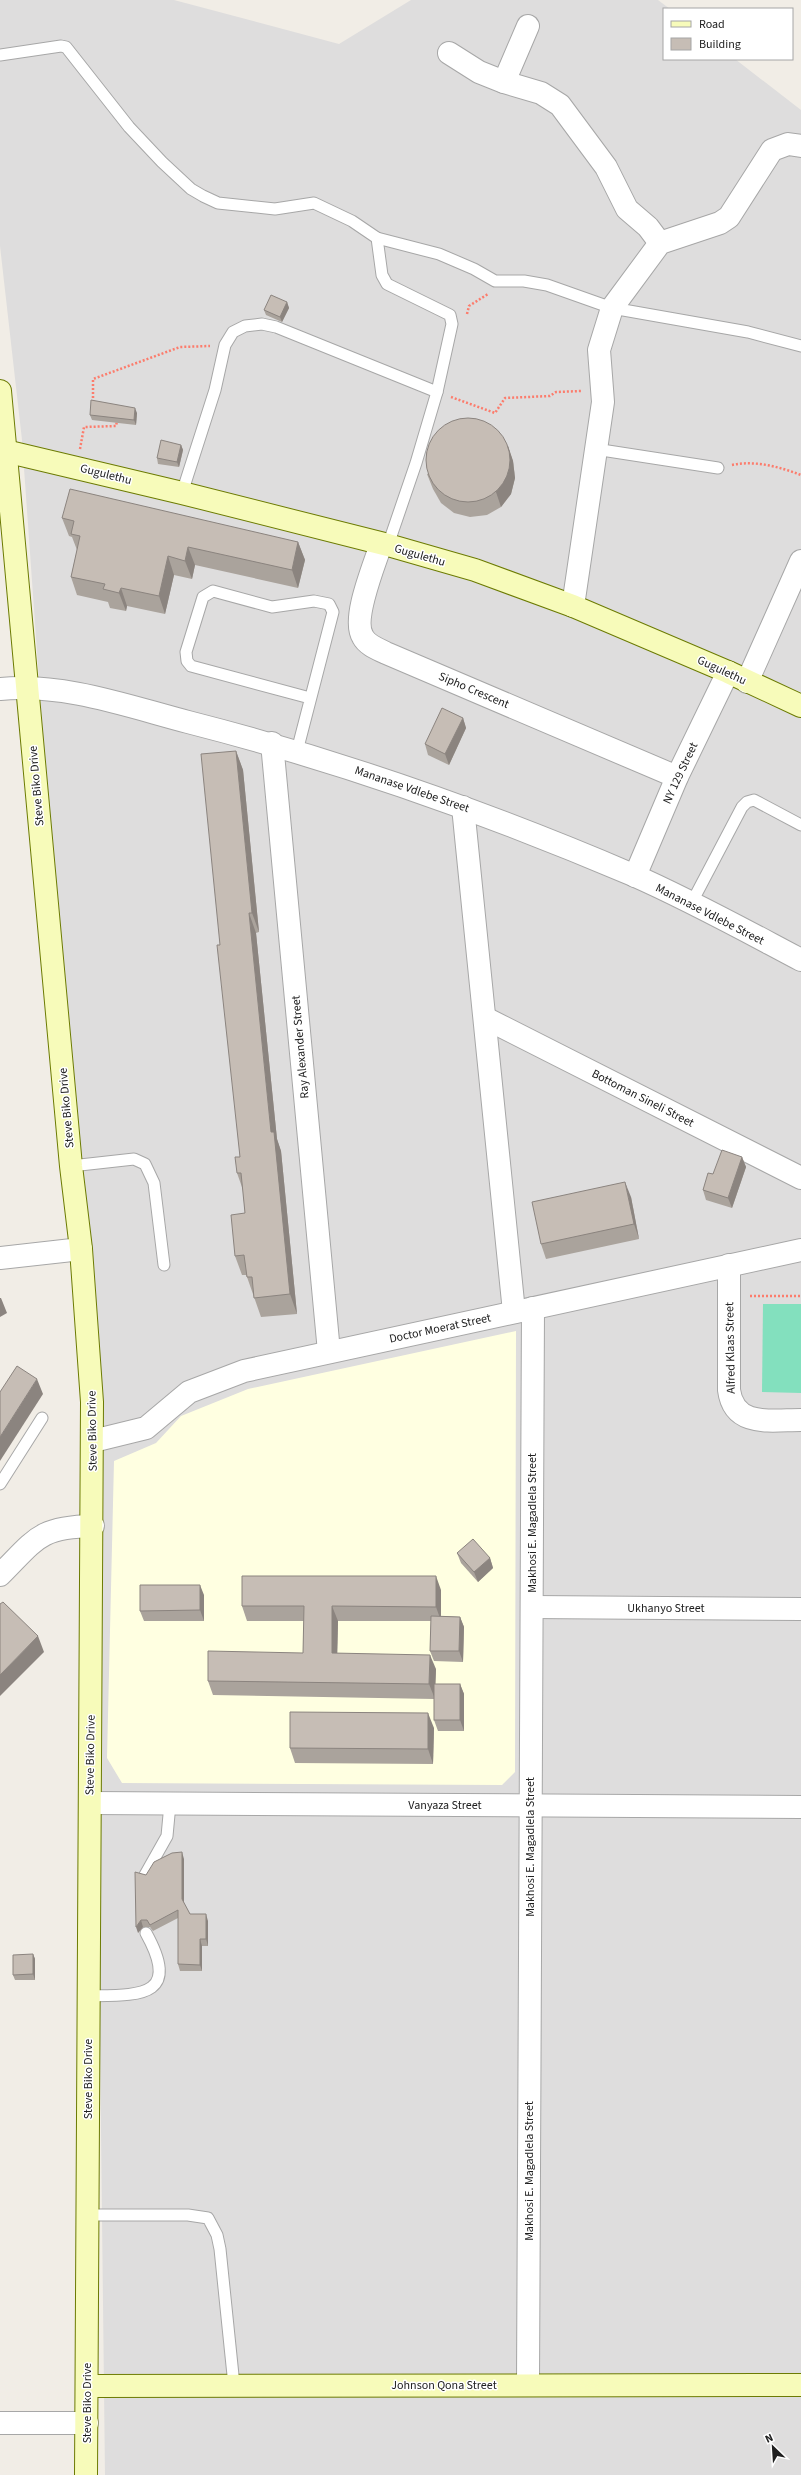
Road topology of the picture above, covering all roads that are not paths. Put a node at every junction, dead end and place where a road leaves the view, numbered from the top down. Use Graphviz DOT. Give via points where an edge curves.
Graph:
graph roads {
  1 [pos="528,26"];
  2 [pos="449,53"];
  3 [pos="0,55"];
  4 [pos="504,82"];
  5 [pos="801,146"];
  6 [pos="377,238"];
  7 [pos="660,243"];
  8 [pos="612,308"];
  9 [pos="801,346"];
  10 [pos="0,391"];
  11 [pos="437,392"];
  12 [pos="595,449"];
  13 [pos="9,452"];
  14 [pos="718,468"];
  15 [pos="182,493"];
  16 [pos="384,544"];
  17 [pos="801,561"];
  18 [pos="574,606"];
  19 [pos="728,672"];
  20 [pos="747,682"];
  21 [pos="27,687"];
  22 [pos="0,689"];
  23 [pos="310,698"];
  24 [pos="801,706"];
  25 [pos="272,743"];
  26 [pos="297,750"];
  27 [pos="677,777"];
  28 [pos="463,807"];
  29 [pos="801,824"];
  30 [pos="635,876"];
  31 [pos="691,904"];
  32 [pos="801,960"];
  33 [pos="485,1018"];
  34 [pos="71,1166"];
  35 [pos="801,1178"];
  36 [pos="81,1249"];
  37 [pos="801,1250"];
  38 [pos="0,1258"];
  39 [pos="164,1265"];
  40 [pos="729,1265"];
  41 [pos="524,1310"];
  42 [pos="329,1352"];
  43 [pos="42,1418"];
  44 [pos="801,1420"];
  45 [pos="94,1441"];
  46 [pos="0,1484"];
  47 [pos="92,1526"];
  48 [pos="0,1575"];
  49 [pos="532,1607"];
  50 [pos="801,1609"];
  51 [pos="90,1803"];
  52 [pos="170,1804"];
  53 [pos="531,1805"];
  54 [pos="801,1807"];
  55 [pos="145,1875"];
  56 [pos="146,1933"];
  57 [pos="89,1996"];
  58 [pos="87,2215"];
  59 [pos="234,2385"];
  60 [pos="528,2385"];
  61 [pos="801,2385"];
  62 [pos="87,2386"];
  63 [pos="0,2423"];
  64 [pos="87,2423"];
  65 [pos="86,2475"];
  1 -- 4 [label="street"];
  2 -- 4 [label="street" via="479,72"];
  3 -- 6 [label="lane" via="66,47 128,127 191,189 203,196 218,203 275,209 314,203 352,221"];
  4 -- 7 [label="street" via="541,93 560,105 606,168 627,209 648,226"];
  5 -- 7 [label="street" via="788,144 772,150 733,212 720,223"];
  6 -- 8 [label="lane" via="439,254 494,281 547,284"];
  6 -- 11 [label="lane" via="382,275 387,284 448,313 452,324"];
  7 -- 8 [label="street"];
  8 -- 9 [label="lane" via="748,332"];
  8 -- 12 [label="street" via="599,350 603,402"];
  10 -- 13 [label="main road, Steve Biko Drive"];
  11 -- 15 [label="lane" via="276,327 262,324 245,326 233,332 225,345 215,390"];
  11 -- 16 [label="lane" via="416,463"];
  12 -- 14 [label="lane"];
  12 -- 18 [label="street"];
  13 -- 15 [label="main road, Gugulethu"];
  13 -- 21 [label="main road, Steve Biko Drive"];
  15 -- 16 [label="main road, Gugulethu"];
  16 -- 18 [label="main road, Gugulethu" via="475,570"];
  16 -- 27 [label="street, Sipho Crescent" via="360,613 360,630 367,642 386,653"];
  17 -- 20 [label="street"];
  18 -- 19 [label="main road, Gugulethu"];
  19 -- 20 [label="main road, Gugulethu"];
  19 -- 27 [label="street, NY 129 Street"];
  20 -- 24 [label="main road, Gugulethu"];
  21 -- 22 [label="street, Mananase Vdlebe Street"];
  21 -- 25 [label="street, Mananase Vdlebe Street" via="82,694"];
  21 -- 34 [label="main road, Steve Biko Drive"];
  23 -- 23 [label="lane" via="333,612 330,604 311,601 272,607 213,591 206,593 186,652 187,661 191,666"];
  23 -- 26 [label="lane"];
  25 -- 26 [label="street, Mananase Vdlebe Street"];
  25 -- 42 [label="street, Ray Alexander Street"];
  26 -- 28 [label="street, Mananase Vdlebe Street"];
  27 -- 30 [label="street, NY 129 Street"];
  28 -- 30 [label="street, Mananase Vdlebe Street"];
  28 -- 33 [label="street, Makhosi E. Magadlela Street"];
  29 -- 31 [label="lane" via="754,800 747,802"];
  30 -- 31 [label="street, Mananase Vdlebe Street"];
  31 -- 32 [label="street, Mananase Vdlebe Street"];
  33 -- 35 [label="street, Bottoman Sineli Street"];
  33 -- 41 [label="street, Makhosi E. Magadlela Street"];
  34 -- 36 [label="main road, Steve Biko Drive"];
  34 -- 39 [label="lane" via="134,1159 145,1164 154,1183"];
  36 -- 38 [label="street"];
  36 -- 45 [label="main road, Steve Biko Drive"];
  37 -- 40 [label="street, Doctor Moerat Street"];
  40 -- 41 [label="street, Doctor Moerat Street"];
  40 -- 44 [label="street, Alfred Klaas Street" via="731,1403 746,1417 762,1420"];
  41 -- 42 [label="street, Doctor Moerat Street"];
  41 -- 49 [label="street, Makhosi E. Magadlela Street"];
  42 -- 45 [label="street, Doctor Moerat Street" via="244,1371 189,1392 146,1428"];
  43 -- 46 [label="lane"];
  45 -- 47 [label="main road, Steve Biko Drive"];
  47 -- 48 [label="street" via="59,1528 47,1532 36,1539"];
  47 -- 51 [label="main road, Steve Biko Drive"];
  49 -- 50 [label="street, Ukhanyo Street"];
  49 -- 53 [label="street, Makhosi E. Magadlela Street"];
  51 -- 52 [label="street, Vanyaza Street"];
  51 -- 57 [label="main road, Steve Biko Drive"];
  52 -- 53 [label="street, Vanyaza Street"];
  52 -- 55 [label="lane" via="167,1836"];
  53 -- 54 [label="street, Vanyaza Street"];
  53 -- 60 [label="street, Makhosi E. Magadlela Street"];
  56 -- 57 [label="lane" via="158,1962 158,1981 152,1988 144,1993"];
  57 -- 58 [label="main road, Steve Biko Drive"];
  58 -- 59 [label="lane" via="188,2215 208,2218 217,2235 220,2250"];
  58 -- 62 [label="main road, Steve Biko Drive"];
  59 -- 60 [label="main road, Johnson Qona Street"];
  59 -- 62 [label="main road, Johnson Qona Street"];
  60 -- 61 [label="main road, Johnson Qona Street"];
  62 -- 64 [label="main road, Steve Biko Drive"];
  63 -- 64 [label="street"];
  64 -- 65 [label="main road, Steve Biko Drive"];
}
